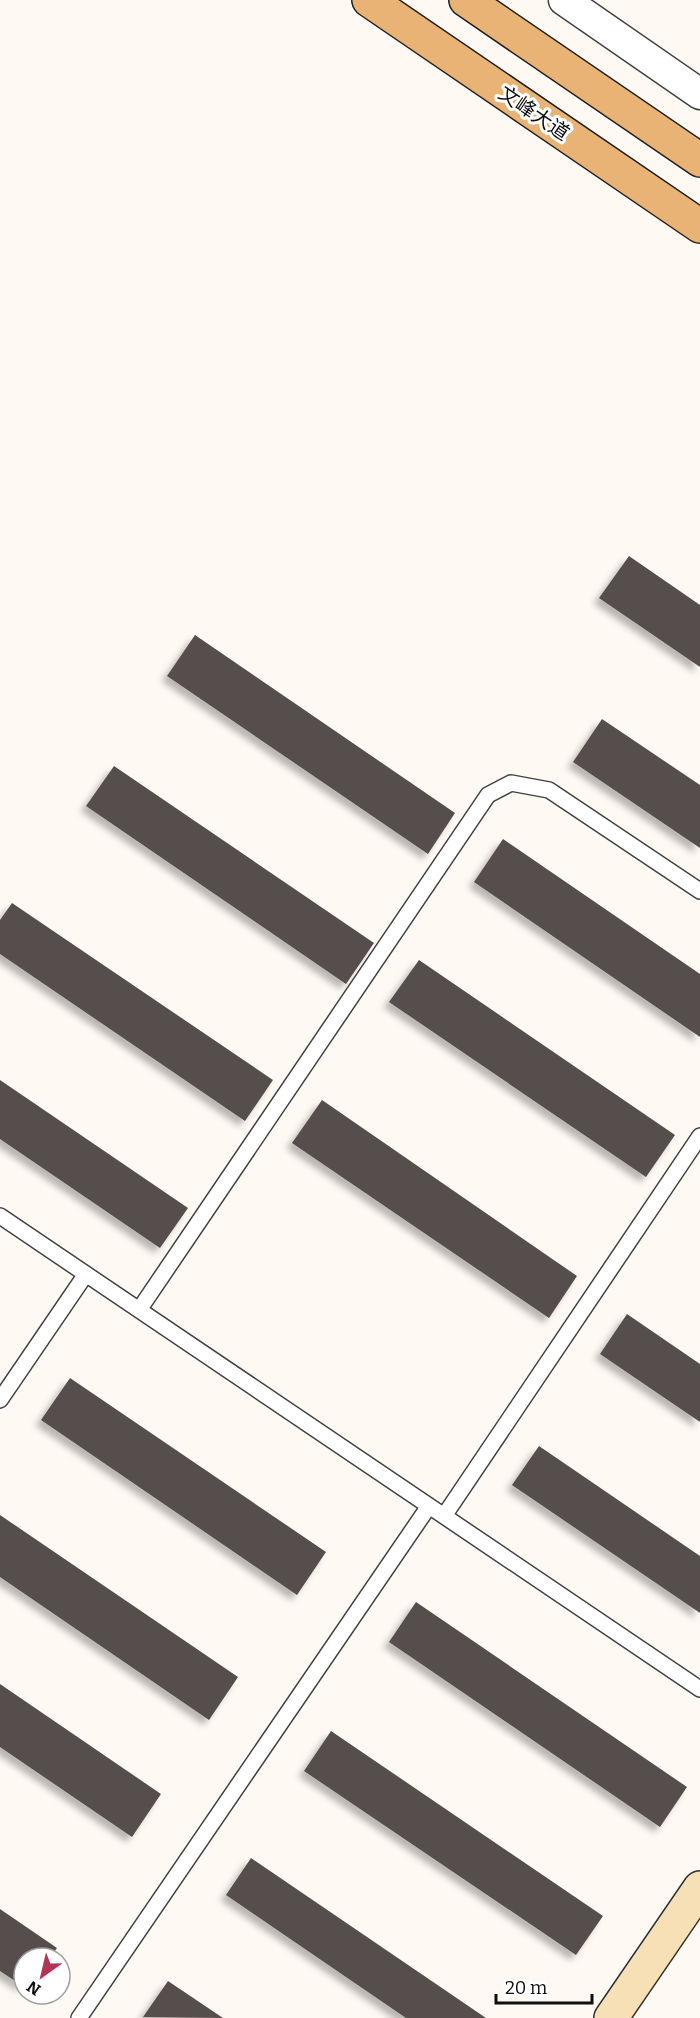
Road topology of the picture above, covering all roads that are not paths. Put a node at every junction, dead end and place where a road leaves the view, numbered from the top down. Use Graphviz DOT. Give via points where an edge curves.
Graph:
graph roads {
  1 [pos="369,0"];
  2 [pos="466,0"];
  3 [pos="564,0"];
  4 [pos="700,94"];
  5 [pos="700,160"];
  6 [pos="700,226"];
  7 [pos="700,891"];
  8 [pos="700,1136"];
  9 [pos="0,1216"];
  10 [pos="86,1274"];
  11 [pos="139,1310"];
  12 [pos="0,1400"];
  13 [pos="429,1506"];
  14 [pos="444,1516"];
  15 [pos="700,1689"];
  16 [pos="700,1888"];
  17 [pos="79,2018"];
  18 [pos="611,2018"];
  1 -- 6 [label="main road, 文峰大道"];
  2 -- 5 [label="main road"];
  3 -- 4 [label="street"];
  7 -- 11 [label="lane" via="549,790 511,783 488,795"];
  8 -- 14 [label="lane"];
  9 -- 10 [label="lane"];
  10 -- 11 [label="lane"];
  10 -- 12 [label="lane"];
  11 -- 13 [label="lane"];
  13 -- 14 [label="lane"];
  13 -- 17 [label="lane"];
  14 -- 15 [label="lane"];
  16 -- 18 [label="street"];
}
